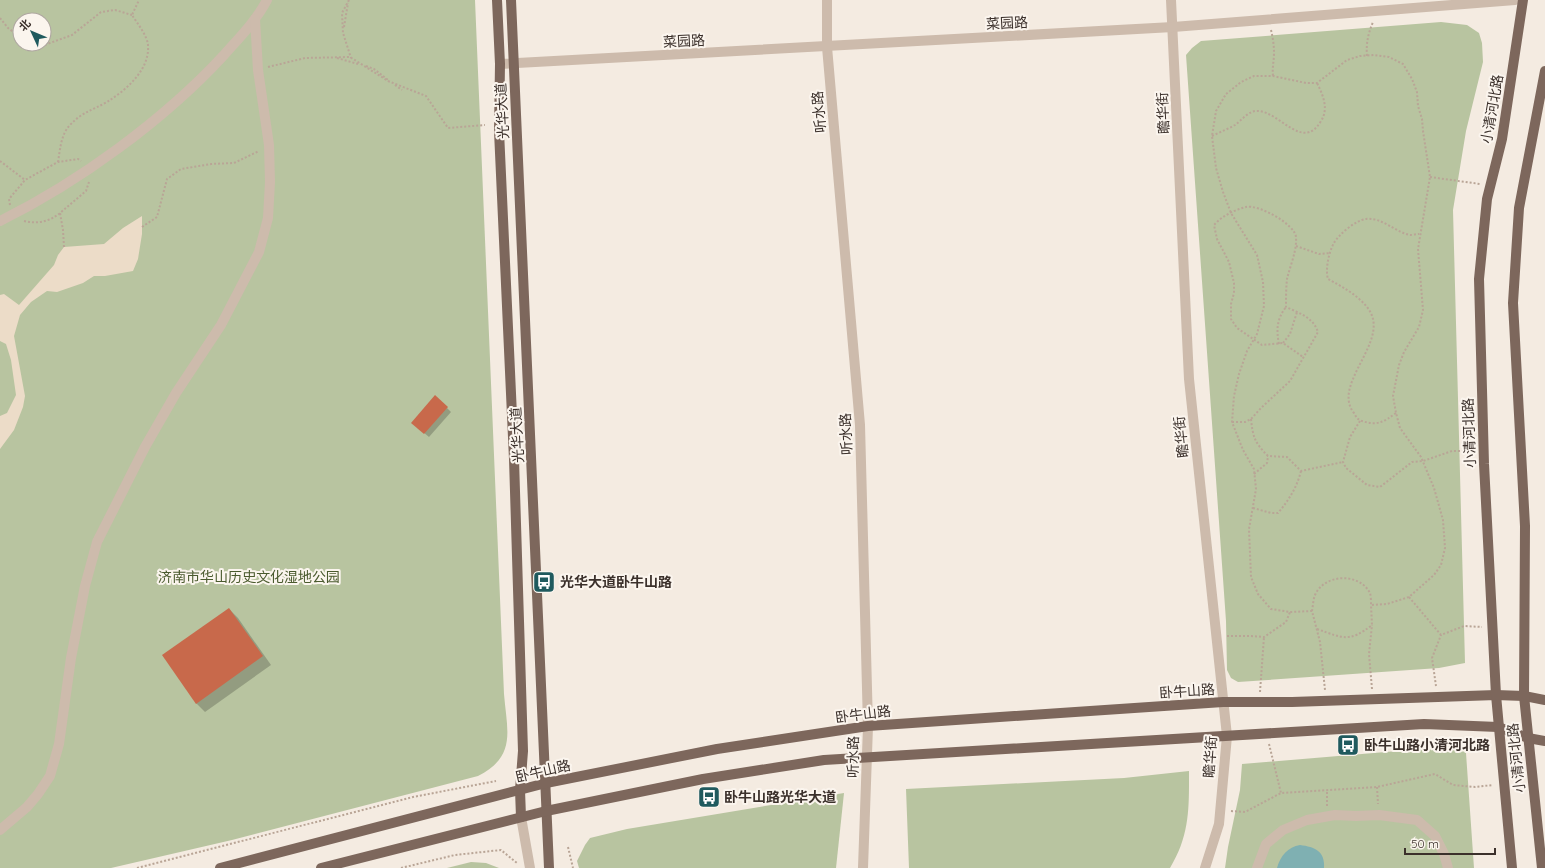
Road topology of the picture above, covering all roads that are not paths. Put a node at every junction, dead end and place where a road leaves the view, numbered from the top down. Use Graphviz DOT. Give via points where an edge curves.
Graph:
graph roads {
  1 [pos="267,0"];
  2 [pos="497,0"];
  3 [pos="511,0"];
  4 [pos="827,0"];
  5 [pos="1171,0"];
  6 [pos="1515,0"];
  7 [pos="1523,0"];
  8 [pos="255,18"];
  9 [pos="1173,27"];
  10 [pos="827,47"];
  11 [pos="500,64"];
  12 [pos="513,64"];
  13 [pos="1545,71"];
  14 [pos="0,221"];
  15 [pos="1496,695"];
  16 [pos="1524,696"];
  17 [pos="1545,700"];
  18 [pos="1223,702"];
  19 [pos="868,726"];
  20 [pos="1498,727"];
  21 [pos="1227,736"];
  22 [pos="1528,738"];
  23 [pos="1545,741"];
  24 [pos="868,756"];
  25 [pos="546,783"];
  26 [pos="520,790"];
  27 [pos="546,811"];
  28 [pos="521,817"];
  29 [pos="0,830"];
  30 [pos="220,868"];
  31 [pos="322,868"];
  32 [pos="530,868"];
  33 [pos="549,868"];
  34 [pos="864,868"];
  35 [pos="1205,868"];
  36 [pos="1257,868"];
  37 [pos="1448,868"];
  38 [pos="1512,868"];
  39 [pos="1542,868"];
  1 -- 8 [label="street"];
  2 -- 11 [label="main road, 光华大道"];
  3 -- 12 [label="main road, 光华大道"];
  4 -- 10 [label="street, 听水路"];
  5 -- 9 [label="street, 瞻华街"];
  6 -- 9 [label="street, 菜园路"];
  7 -- 15 [label="main road, 小清河北路" via="1502,139 1487,199 1479,279 1484,452"];
  8 -- 14 [label="street" via="201,79 138,133 34,204"];
  8 -- 29 [label="street" via="269,145 270,182 268,218 259,252 221,325 145,446 97,542 84,586 59,744 50,776 27,807"];
  9 -- 10 [label="street, 菜园路"];
  9 -- 18 [label="street, 瞻华街" via="1189,379"];
  10 -- 12 [label="street, 菜园路"];
  10 -- 19 [label="street, 听水路" via="860,424"];
  11 -- 12 [label="street, 菜园路"];
  11 -- 26 [label="main road, 光华大道" via="499,131 523,743"];
  12 -- 25 [label="main road, 光华大道"];
  13 -- 16 [label="main road, 小清河北路" via="1519,208 1513,303 1525,526"];
  15 -- 16 [label="main road, 卧牛山路"];
  15 -- 18 [label="main road, 卧牛山路"];
  15 -- 20 [label="main road, 小清河北路"];
  16 -- 17 [label="main road, 卧牛山路"];
  16 -- 22 [label="main road, 小清河北路"];
  18 -- 19 [label="main road, 卧牛山路"];
  18 -- 21 [label="street, 瞻华街"];
  19 -- 24 [label="street, 听水路"];
  19 -- 25 [label="main road, 卧牛山路" via="717,749"];
  20 -- 21 [label="main road" via="1424,724"];
  20 -- 22 [label="main road"];
  20 -- 38 [label="main road, 小清河北路"];
  21 -- 24 [label="main road"];
  21 -- 35 [label="street, 瞻华街" via="1219,824"];
  22 -- 23 [label="main road"];
  22 -- 39 [label="main road, 小清河北路"];
  24 -- 27 [label="main road" via="824,760 703,779"];
  24 -- 34 [label="street, 听水路"];
  25 -- 26 [label="main road, 卧牛山路"];
  25 -- 27 [label="main road, 光华大道"];
  26 -- 28 [label="main road, 光华大道"];
  26 -- 30 [label="main road, 卧牛山路"];
  27 -- 28 [label="main road"];
  27 -- 33 [label="main road, 光华大道"];
  28 -- 31 [label="main road"];
  28 -- 32 [label="street"];
  36 -- 37 [label="street" via="1266,844 1283,830 1307,820 1335,815 1379,815 1417,820 1435,836"];
}
